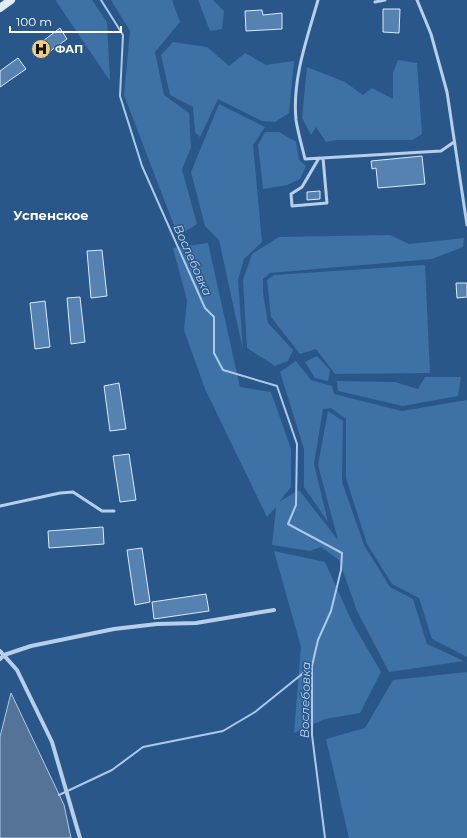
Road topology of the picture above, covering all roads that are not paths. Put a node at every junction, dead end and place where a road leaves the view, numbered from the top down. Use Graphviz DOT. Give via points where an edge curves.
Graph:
graph roads {
  1 [pos="318,0"];
  2 [pos="385,0"];
  3 [pos="417,0"];
  4 [pos="375,2"];
  5 [pos="454,142"];
  6 [pos="319,158"];
  7 [pos="323,158"];
  8 [pos="467,225"];
  9 [pos="0,506"];
  10 [pos="114,511"];
  11 [pos="274,610"];
  12 [pos="0,651"];
  13 [pos="4,655"];
  14 [pos="0,659"];
  15 [pos="80,838"];
  1 -- 6 [label="lane" via="301,60 296,120 305,159"];
  2 -- 4 [label="lane"];
  3 -- 5 [label="lane" via="432,34 447,92"];
  5 -- 7 [label="lane" via="441,151"];
  5 -- 8 [label="lane"];
  6 -- 7 [label="lane"];
  6 -- 7 [label="lane" via="302,186 291,194 292,206 327,203"];
  9 -- 10 [label="lane" via="73,492 102,511"];
  11 -- 13 [label="street" via="196,623 114,629 31,646"];
  12 -- 13 [label="street"];
  13 -- 14 [label="street"];
  13 -- 15 [label="street" via="17,670 52,742"];
}
